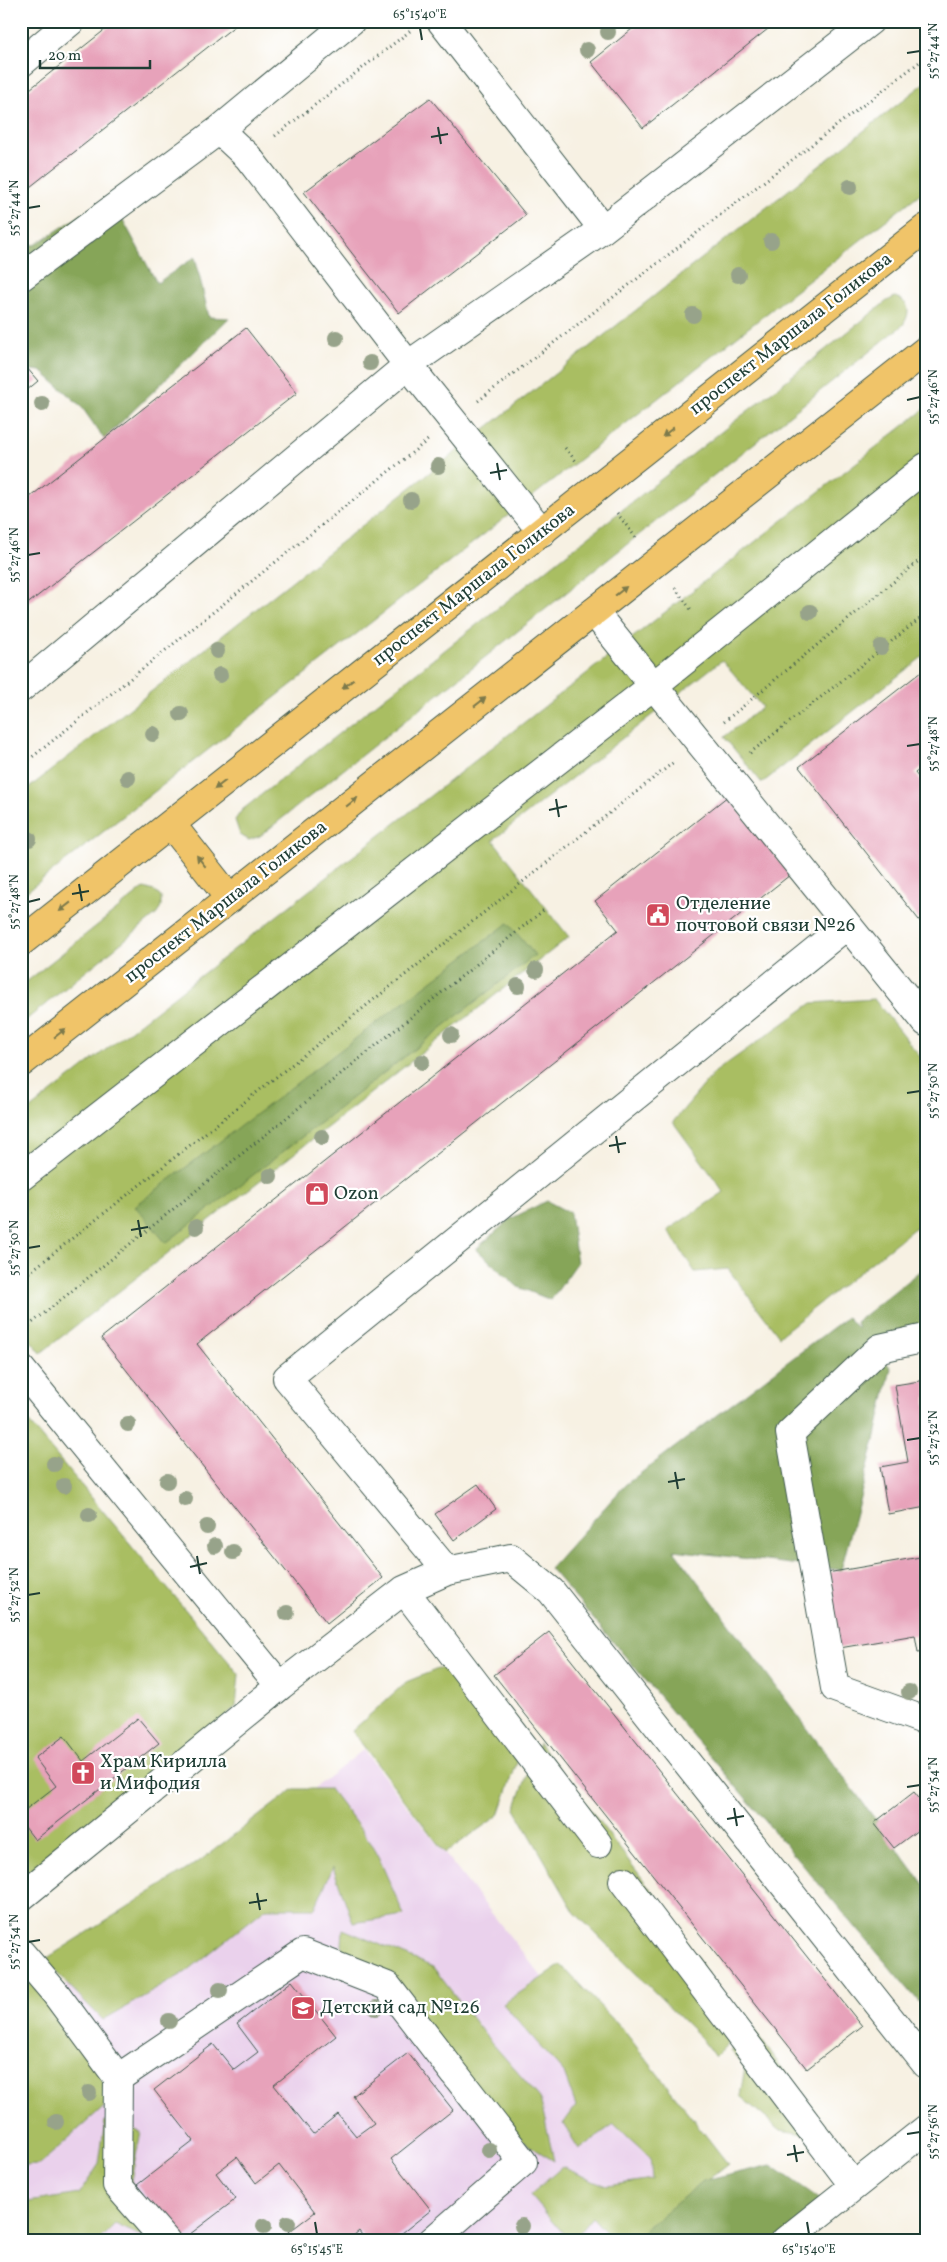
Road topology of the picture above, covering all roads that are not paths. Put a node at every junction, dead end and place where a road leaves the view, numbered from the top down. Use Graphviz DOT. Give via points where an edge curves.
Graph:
graph roads {
  1 [pos="71,21"];
  2 [pos="350,21"];
  3 [pos="441,21"];
  4 [pos="870,21"];
  5 [pos="21,63"];
  6 [pos="219,130"];
  7 [pos="603,229"];
  8 [pos="921,240"];
  9 [pos="21,277"];
  10 [pos="926,350"];
  11 [pos="408,365"];
  12 [pos="926,467"];
  13 [pos="542,532"];
  14 [pos="594,612"];
  15 [pos="653,686"];
  16 [pos="21,688"];
  17 [pos="171,824"];
  18 [pos="230,899"];
  19 [pos="847,925"];
  20 [pos="21,942"];
  21 [pos="926,1022"];
  22 [pos="21,1063"];
  23 [pos="21,1177"];
  24 [pos="926,1338"];
  25 [pos="21,1368"];
  26 [pos="447,1571"];
  27 [pos="404,1590"];
  28 [pos="280,1686"];
  29 [pos="926,1721"];
  30 [pos="598,1844"];
  31 [pos="624,1881"];
  32 [pos="21,1897"];
  33 [pos="21,1953"];
  34 [pos="926,2064"];
  35 [pos="118,2078"];
  36 [pos="926,2129"];
  37 [pos="854,2186"];
  38 [pos="166,2241"];
  39 [pos="432,2241"];
  40 [pos="784,2241"];
  1 -- 5 [label="street"];
  2 -- 6 [label="street"];
  3 -- 7 [label="street"];
  4 -- 7 [label="street"];
  6 -- 9 [label="street"];
  6 -- 11 [label="street" via="248,157"];
  7 -- 11 [label="street"];
  8 -- 13 [label="main road, проспект Маршала Голикова, one-way"];
  14 -- 10 [label="main road, проспект Маршала Голикова, one-way"];
  11 -- 13 [label="street"];
  11 -- 16 [label="street"];
  12 -- 15 [label="street"];
  13 -- 17 [label="main road, проспект Маршала Голикова, one-way"];
  14 -- 15 [label="street"];
  18 -- 14 [label="main road, проспект Маршала Голикова, one-way"];
  15 -- 19 [label="street"];
  15 -- 23 [label="street"];
  18 -- 17 [label="main road, one-way"];
  17 -- 20 [label="main road, проспект Маршала Голикова, one-way"];
  22 -- 18 [label="main road, проспект Маршала Голикова, one-way"];
  19 -- 21 [label="street"];
  19 -- 26 [label="street" via="287,1378"];
  24 -- 29 [label="street" via="880,1348 790,1433 836,1688"];
  25 -- 28 [label="street"];
  26 -- 27 [label="street"];
  26 -- 34 [label="street" via="511,1558 551,1591"];
  27 -- 28 [label="street"];
  27 -- 30 [label="street"];
  28 -- 32 [label="street"];
  31 -- 37 [label="street"];
  33 -- 35 [label="street" via="56,1994"];
  35 -- 38 [label="street" via="117,2185"];
  35 -- 39 [label="street" via="303,1953 387,1986 523,2162"];
  36 -- 37 [label="street"];
  37 -- 40 [label="street"];
}
